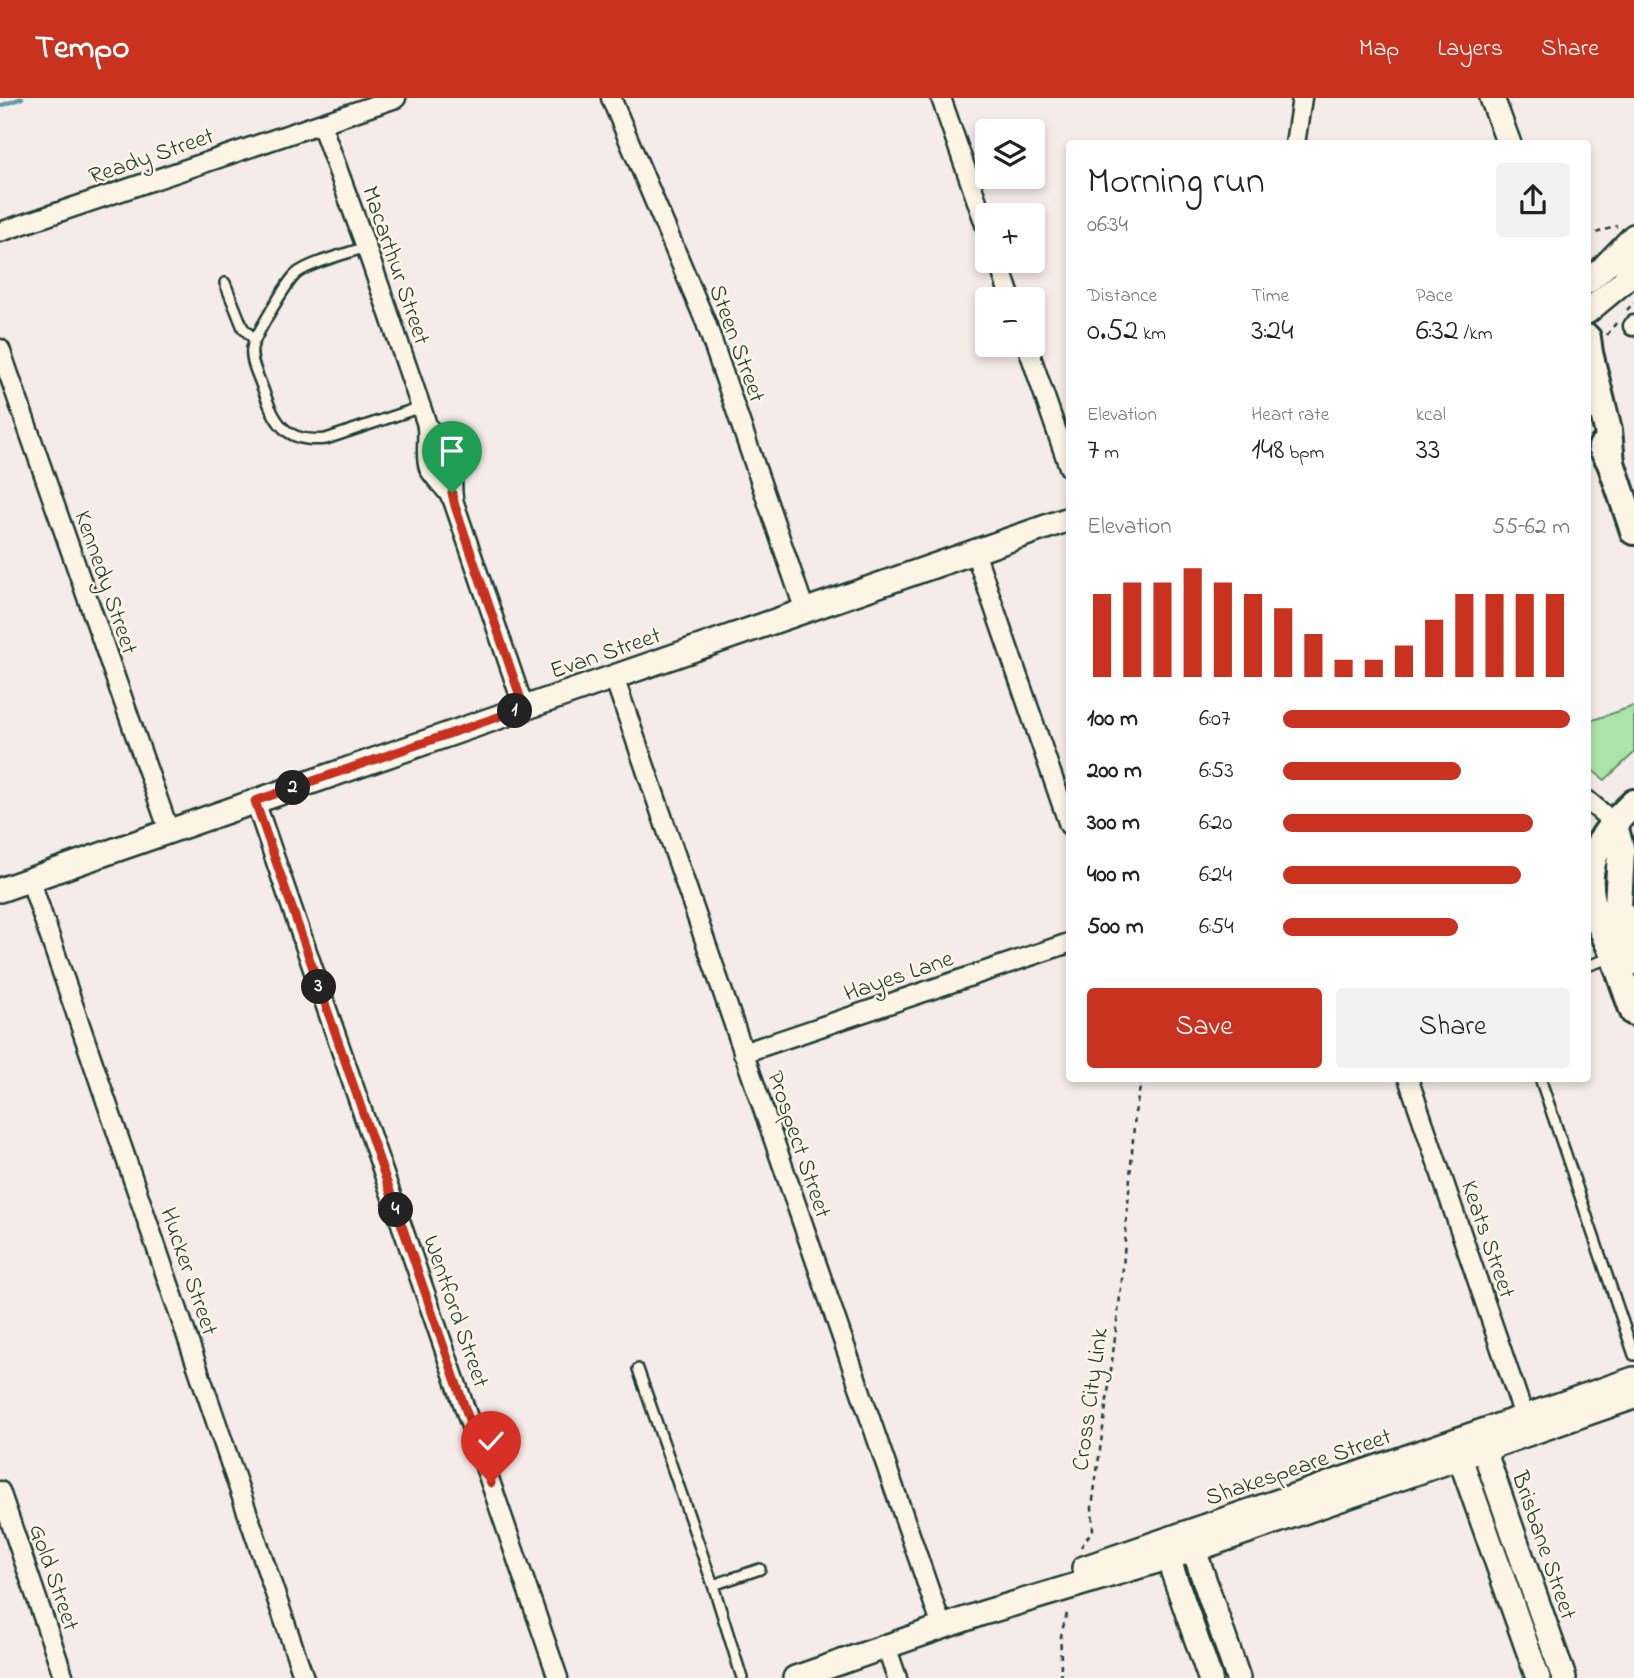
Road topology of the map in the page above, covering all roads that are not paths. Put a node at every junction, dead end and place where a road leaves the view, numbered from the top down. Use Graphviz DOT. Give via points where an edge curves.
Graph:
graph roads {
  1 [pos="396,98"];
  2 [pos="611,98"];
  3 [pos="941,98"];
  4 [pos="1302,98"];
  5 [pos="1492,98"];
  6 [pos="321,124"];
  7 [pos="1296,140"];
  8 [pos="1507,140"];
  9 [pos="978,203"];
  10 [pos="1628,230"];
  11 [pos="0,232"];
  12 [pos="366,247"];
  13 [pos="1634,263"];
  14 [pos="1591,279"];
  15 [pos="225,283"];
  16 [pos="1591,309"];
  17 [pos="255,340"];
  18 [pos="0,349"];
  19 [pos="1031,357"];
  20 [pos="1591,361"];
  21 [pos="423,414"];
  22 [pos="1591,426"];
  23 [pos="1066,458"];
  24 [pos="1611,463"];
  25 [pos="1066,520"];
  26 [pos="1634,531"];
  27 [pos="975,552"];
  28 [pos="805,611"];
  29 [pos="614,677"];
  30 [pos="524,708"];
  31 [pos="255,801"];
  32 [pos="1591,801"];
  33 [pos="1627,811"];
  34 [pos="1066,816"];
  35 [pos="169,831"];
  36 [pos="1591,860"];
  37 [pos="1634,864"];
  38 [pos="30,879"];
  39 [pos="0,890"];
  40 [pos="1591,892"];
  41 [pos="1618,894"];
  42 [pos="1066,944"];
  43 [pos="1629,957"];
  44 [pos="1591,965"];
  45 [pos="1634,1012"];
  46 [pos="743,1053"];
  47 [pos="1409,1082"];
  48 [pos="1541,1082"];
  49 [pos="1634,1355"];
  50 [pos="638,1369"];
  51 [pos="1634,1379"];
  52 [pos="1634,1397"];
  53 [pos="1524,1416"];
  54 [pos="1469,1445"];
  55 [pos="1496,1484"];
  56 [pos="0,1491"];
  57 [pos="1472,1493"];
  58 [pos="1170,1548"];
  59 [pos="1194,1550"];
  60 [pos="760,1569"];
  61 [pos="1205,1583"];
  62 [pos="713,1585"];
  63 [pos="1180,1592"];
  64 [pos="983,1613"];
  65 [pos="942,1627"];
  66 [pos="886,1646"];
  67 [pos="64,1678"];
  68 [pos="304,1678"];
  69 [pos="558,1678"];
  70 [pos="742,1678"];
  71 [pos="795,1678"];
  72 [pos="897,1678"];
  73 [pos="1210,1678"];
  74 [pos="1238,1678"];
  75 [pos="1538,1678"];
  76 [pos="1564,1678"];
  1 -- 6 [label="street, Ready Street"];
  2 -- 28 [label="street, Steen Street" via="706,323"];
  3 -- 9 [label="street"];
  4 -- 7 [label="street"];
  5 -- 8 [label="street"];
  6 -- 11 [label="street, Ready Street"];
  6 -- 12 [label="street, Macarthur Street"];
  10 -- 14 [label="street"];
  12 -- 17 [label="lane" via="298,273"];
  12 -- 21 [label="street, Macarthur Street"];
  13 -- 16 [label="street" via="1620,285"];
  15 -- 17 [label="lane" via="244,331"];
  17 -- 21 [label="lane" via="253,360 272,413 283,429 297,438 326,439"];
  18 -- 35 [label="street, Kennedy Street"];
  19 -- 23 [label="street"];
  20 -- 24 [label="main road"];
  21 -- 30 [label="street, Macarthur Street" via="428,465 455,506"];
  22 -- 24 [label="main road"];
  24 -- 26 [label="main road"];
  25 -- 27 [label="street, Evan Street"];
  27 -- 28 [label="street, Evan Street"];
  27 -- 34 [label="street"];
  28 -- 29 [label="street, Evan Street"];
  29 -- 30 [label="street, Evan Street"];
  29 -- 46 [label="street, Prospect Street"];
  30 -- 31 [label="street, Evan Street"];
  31 -- 35 [label="street, Evan Street"];
  31 -- 69 [label="street, Wentford Street"];
  32 -- 33 [label="street"];
  33 -- 36 [label="main road" via="1600,841"];
  33 -- 41 [label="main road"];
  35 -- 38 [label="street, Evan Street"];
  37 -- 41 [label="main road"];
  38 -- 39 [label="street, Evan Street"];
  38 -- 68 [label="street, Hucker Street"];
  40 -- 43 [label="main road" via="1593,903"];
  41 -- 43 [label="main road"];
  42 -- 46 [label="street, Hayes Lane"];
  43 -- 44 [label="lane"];
  43 -- 45 [label="main road"];
  46 -- 65 [label="street, Prospect Street"];
  47 -- 53 [label="street, Keats Street"];
  48 -- 49 [label="lane"];
  50 -- 62 [label="lane"];
  51 -- 53 [label="street, Shakespeare Street"];
  52 -- 54 [label="street, Shakespeare Street"];
  53 -- 54 [label="street, Shakespeare Street"];
  54 -- 55 [label="street, Brisbane Street"];
  54 -- 57 [label="street, Brisbane Street"];
  54 -- 58 [label="street, Shakespeare Street"];
  54 -- 59 [label="street, Shakespeare Street"];
  55 -- 57 [label="street"];
  55 -- 76 [label="street, Brisbane Street"];
  56 -- 67 [label="street, Gold Street"];
  57 -- 75 [label="street, Brisbane Street"];
  58 -- 59 [label="street, Shakespeare Street"];
  58 -- 63 [label="street"];
  58 -- 64 [label="street, Shakespeare Street"];
  58 -- 64 [label="street, Shakespeare Street" via="1087,1566"];
  59 -- 61 [label="street"];
  60 -- 62 [label="lane"];
  61 -- 63 [label="street"];
  61 -- 74 [label="street"];
  62 -- 70 [label="lane"];
  63 -- 73 [label="street"];
  64 -- 65 [label="street, Shakespeare Street"];
  65 -- 66 [label="street, Shakespeare Street"];
  66 -- 71 [label="street, Shakespeare Street"];
  66 -- 72 [label="street"];
}
